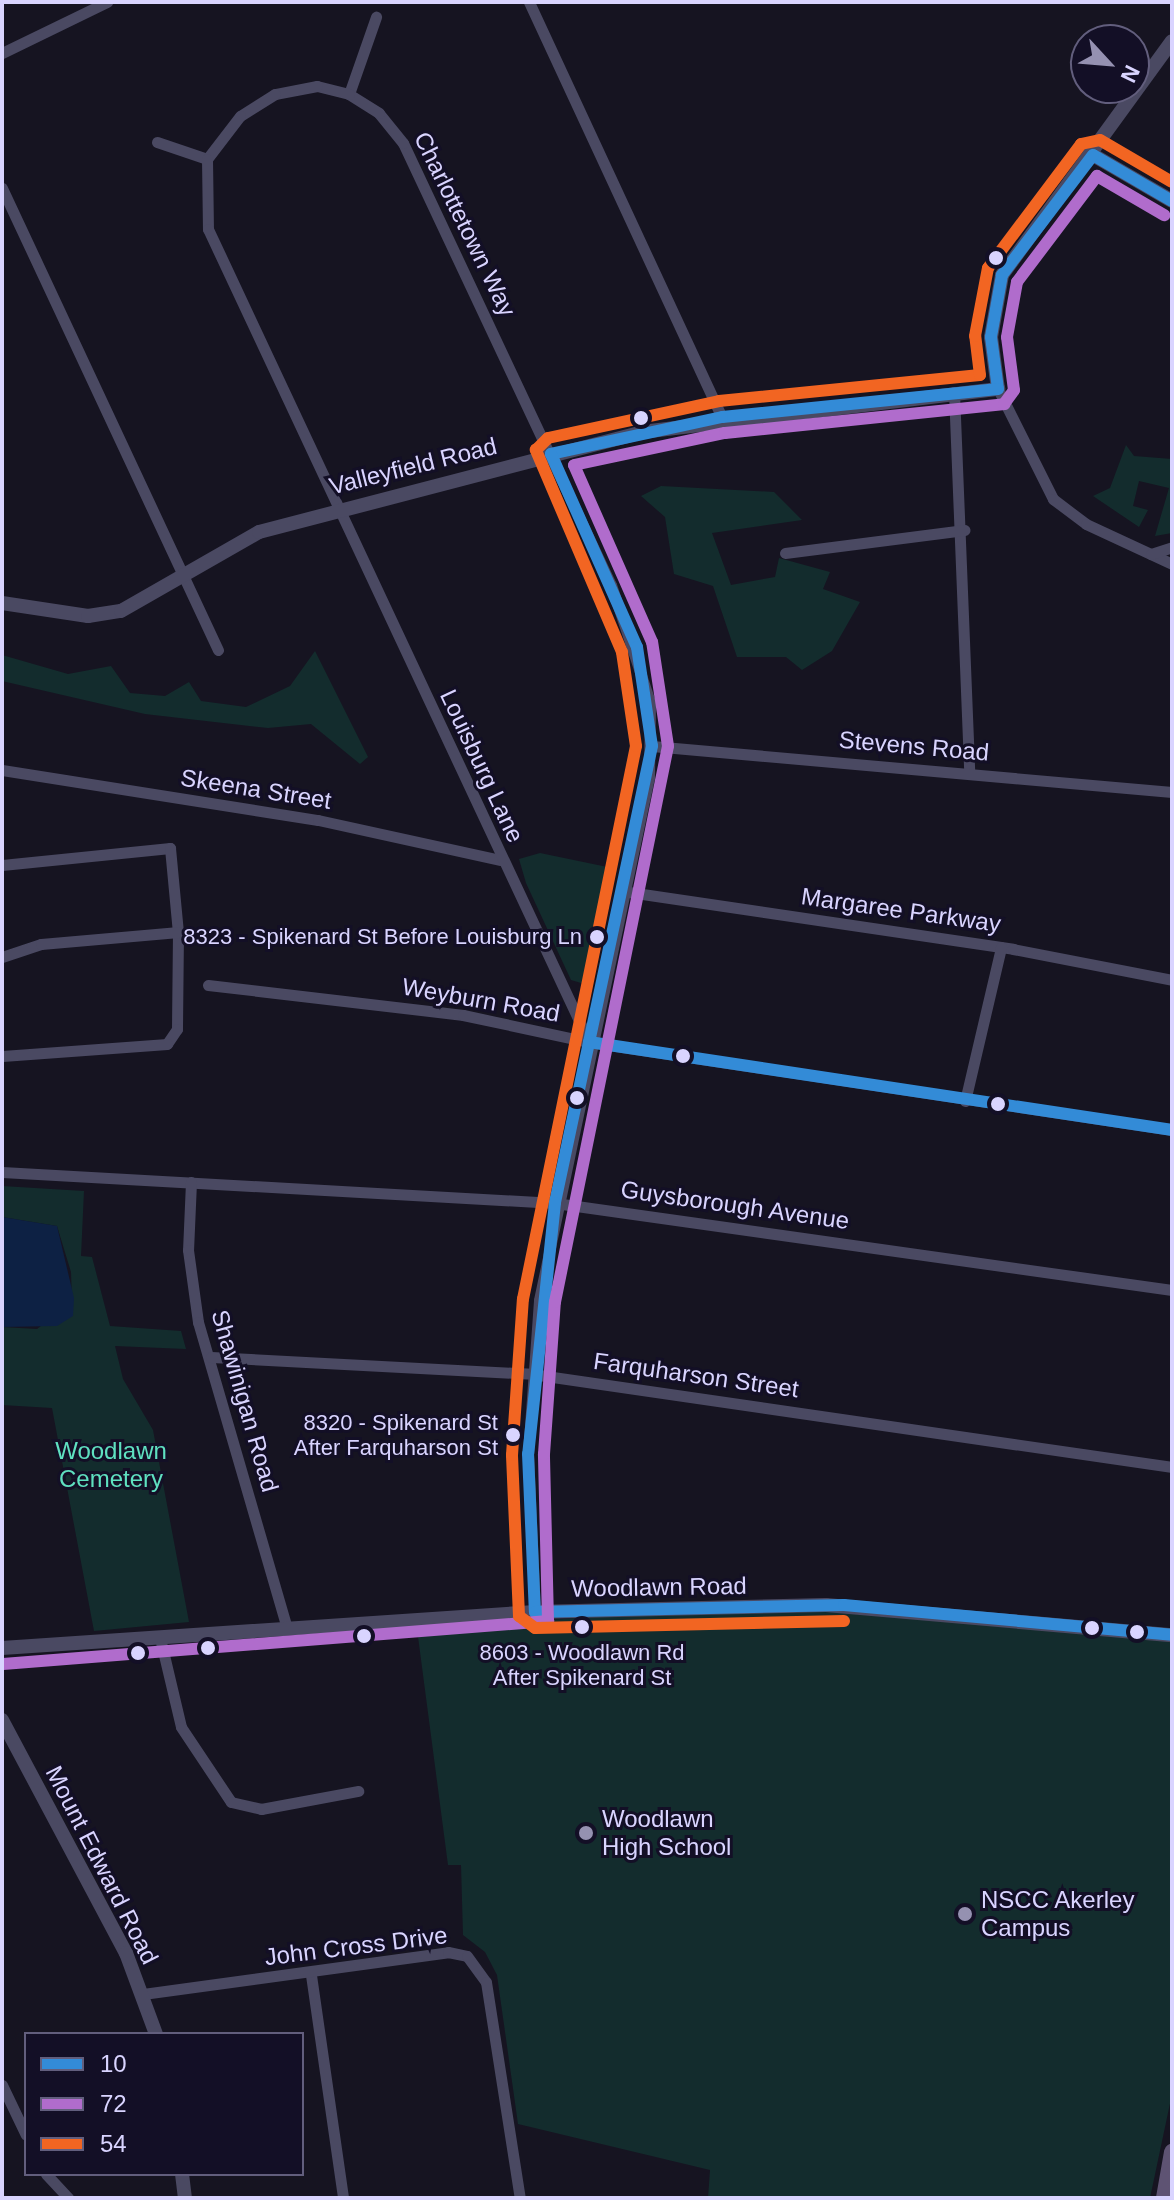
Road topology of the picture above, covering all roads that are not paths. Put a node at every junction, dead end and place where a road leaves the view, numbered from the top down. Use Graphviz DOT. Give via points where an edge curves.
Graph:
graph roads {
  1 [pos="107,2"];
  2 [pos="529,2"];
  3 [pos="376,17"];
  4 [pos="1172,41"];
  5 [pos="2,53"];
  6 [pos="349,94"];
  7 [pos="157,142"];
  8 [pos="1093,155"];
  9 [pos="207,159"];
  10 [pos="2,188"];
  11 [pos="1172,201"];
  12 [pos="998,389"];
  13 [pos="954,392"];
  14 [pos="722,417"];
  15 [pos="551,454"];
  16 [pos="338,507"];
  17 [pos="965,530"];
  18 [pos="1172,547"];
  19 [pos="785,553"];
  20 [pos="1151,554"];
  21 [pos="1172,564"];
  22 [pos="185,576"];
  23 [pos="2,603"];
  24 [pos="218,650"];
  25 [pos="652,746"];
  26 [pos="2,770"];
  27 [pos="969,772"];
  28 [pos="1172,792"];
  29 [pos="500,860"];
  30 [pos="2,865"];
  31 [pos="622,891"];
  32 [pos="178,932"];
  33 [pos="1001,947"];
  34 [pos="2,957"];
  35 [pos="1172,980"];
  36 [pos="208,985"];
  37 [pos="589,1042"];
  38 [pos="2,1056"];
  39 [pos="965,1101"];
  40 [pos="1172,1130"];
  41 [pos="2,1172"];
  42 [pos="191,1182"];
  43 [pos="555,1203"];
  44 [pos="1172,1290"];
  45 [pos="211,1357"];
  46 [pos="532,1374"];
  47 [pos="1172,1467"];
  48 [pos="535,1612"];
  49 [pos="287,1628"];
  50 [pos="1172,1635"];
  51 [pos="160,1638"];
  52 [pos="2,1648"];
  53 [pos="2,1720"];
  54 [pos="358,1791"];
  55 [pos="311,1975"];
  56 [pos="143,1994"];
  57 [pos="155,2032"];
  58 [pos="2,2085"];
  59 [pos="24,2131"];
  60 [pos="1172,2152"];
  61 [pos="48,2176"];
  62 [pos="182,2176"];
  63 [pos="68,2198"];
  64 [pos="171,2198"];
  65 [pos="185,2198"];
  66 [pos="343,2198"];
  67 [pos="520,2198"];
  68 [pos="1164,2198"];
  1 -- 5 [label="street"];
  2 -- 14 [label="street"];
  3 -- 6 [label="street"];
  4 -- 8 [label="street"];
  6 -- 9 [label="street, Charlottetown Way" via="317,86 267,97 240,116"];
  6 -- 15 [label="street, Charlottetown Way" via="379,113 403,143"];
  7 -- 9 [label="street"];
  8 -- 11 [label="street"];
  8 -- 12 [label="street" via="1002,275 992,331"];
  9 -- 16 [label="street" via="208,229"];
  10 -- 22 [label="street"];
  12 -- 13 [label="street, Valleyfield Road"];
  12 -- 20 [label="street" via="1053,499 1086,524"];
  13 -- 14 [label="street, Valleyfield Road"];
  13 -- 17 [label="street"];
  14 -- 15 [label="street, Valleyfield Road"];
  15 -- 16 [label="street, Valleyfield Road"];
  15 -- 25 [label="street, Charlottetown Way" via="637,647"];
  16 -- 22 [label="street, Valleyfield Road" via="259,532"];
  16 -- 29 [label="street, Louisburg Lane"];
  17 -- 19 [label="street"];
  17 -- 27 [label="street"];
  18 -- 20 [label="street"];
  20 -- 21 [label="street"];
  22 -- 23 [label="street, Valleyfield Road" via="142,603 104,615"];
  22 -- 24 [label="street"];
  25 -- 27 [label="street, Stevens Road"];
  25 -- 31 [label="street"];
  26 -- 29 [label="street, Skeena Street" via="318,820"];
  27 -- 28 [label="street, Stevens Road"];
  29 -- 37 [label="street, Louisburg Lane"];
  30 -- 32 [label="street" via="170,848"];
  31 -- 33 [label="street, Margaree Parkway"];
  31 -- 37 [label="street"];
  32 -- 34 [label="street" via="32,945"];
  32 -- 38 [label="street" via="177,1029 167,1044"];
  33 -- 35 [label="street, Margaree Parkway"];
  33 -- 39 [label="street"];
  36 -- 37 [label="street, Weyburn Road" via="463,1015"];
  37 -- 39 [label="street, Weyburn Road"];
  37 -- 43 [label="street"];
  39 -- 40 [label="street, Weyburn Road"];
  41 -- 42 [label="street, Guysborough Avenue"];
  42 -- 43 [label="street, Guysborough Avenue"];
  42 -- 45 [label="street, Shawinigan Road" via="189,1274"];
  43 -- 44 [label="street, Guysborough Avenue"];
  43 -- 46 [label="street"];
  45 -- 46 [label="street, Farquharson Street"];
  45 -- 49 [label="street, Shawinigan Road"];
  46 -- 47 [label="street, Farquharson Street"];
  46 -- 48 [label="street"];
  48 -- 49 [label="street, Woodlawn Road"];
  48 -- 50 [label="street, Woodlawn Road" via="844,1605"];
  49 -- 51 [label="street, Woodlawn Road"];
  51 -- 52 [label="street, Woodlawn Road"];
  51 -- 54 [label="street" via="181,1727 231,1802 261,1809"];
  53 -- 56 [label="street, Mount Edward Road"];
  55 -- 56 [label="street, John Cross Drive"];
  55 -- 66 [label="street"];
  55 -- 67 [label="street, John Cross Drive" via="448,1952 476,1963 486,1982"];
  56 -- 57 [label="street, Mount Edward Road"];
  58 -- 59 [label="street"];
  60 -- 68 [label="main road"];
  61 -- 63 [label="street"];
  62 -- 65 [label="street"];
  64 -- 65 [label="street"];
}
